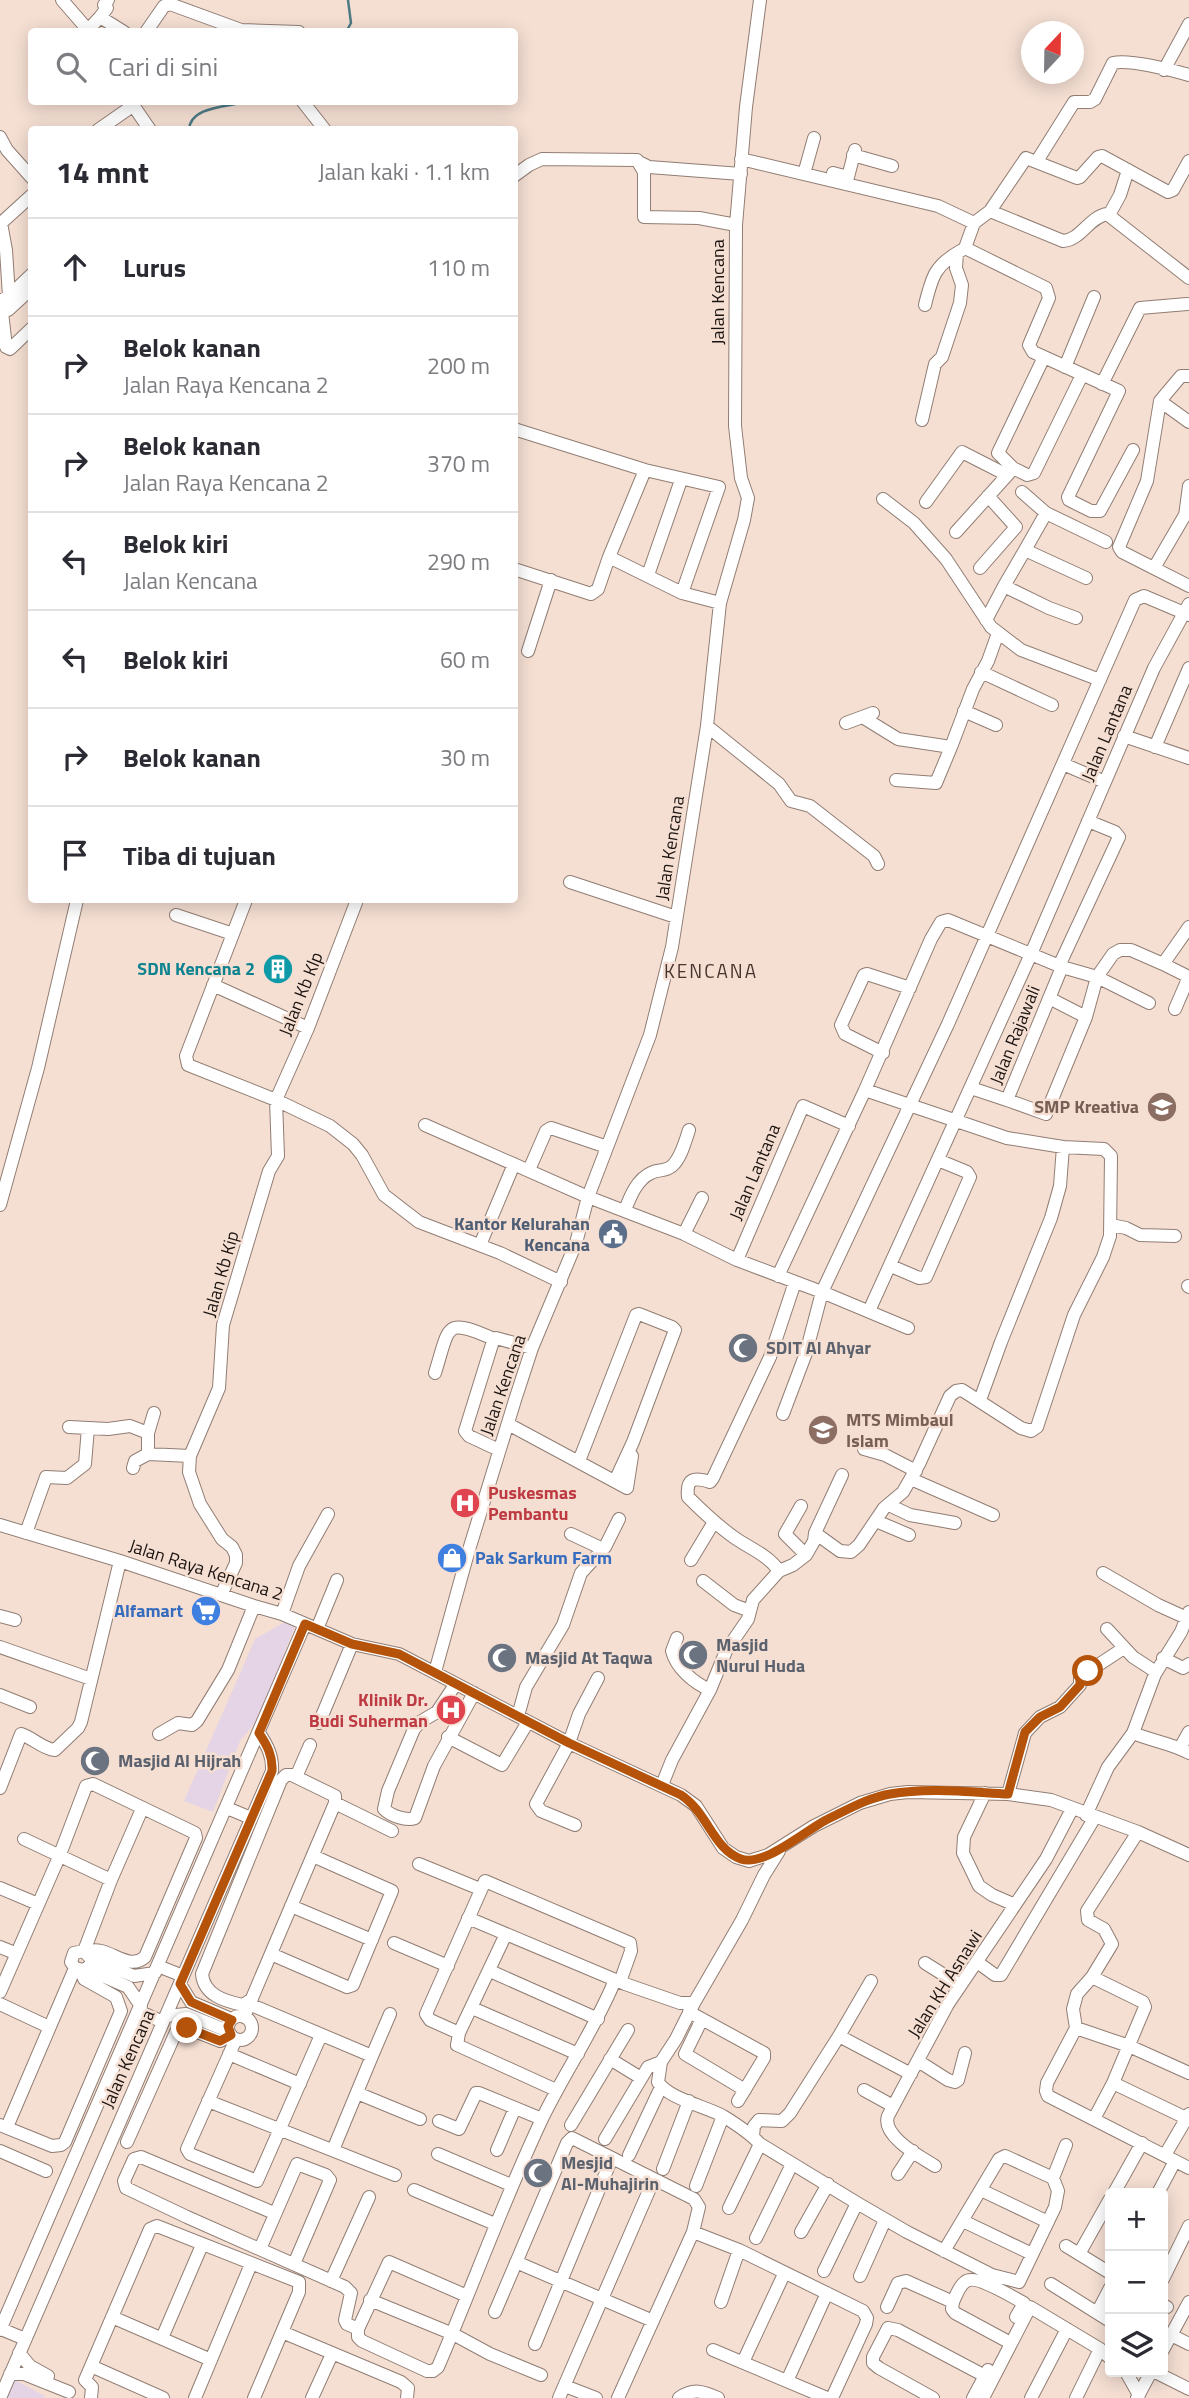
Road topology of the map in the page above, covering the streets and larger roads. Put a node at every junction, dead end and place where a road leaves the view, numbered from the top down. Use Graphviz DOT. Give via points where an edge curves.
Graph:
graph roads {
  1 [pos="62,0"];
  2 [pos="760,0"];
  3 [pos="102,5"];
  4 [pos="1189,24"];
  5 [pos="86,28"];
  6 [pos="89,28"];
  7 [pos="121,28"];
  8 [pos="149,28"];
  9 [pos="233,28"];
  10 [pos="1164,70"];
  11 [pos="1189,75"];
  12 [pos="305,105"];
  13 [pos="104,126"];
  14 [pos="147,126"];
  15 [pos="322,126"];
  16 [pos="0,137"];
  17 [pos="814,138"];
  18 [pos="4,152"];
  19 [pos="741,159"];
  20 [pos="1037,161"];
  21 [pos="1189,161"];
  22 [pos="640,163"];
  23 [pos="892,166"];
  24 [pos="805,170"];
  25 [pos="1128,170"];
  26 [pos="518,173"];
  27 [pos="28,174"];
  28 [pos="741,174"];
  29 [pos="28,199"];
  30 [pos="990,211"];
  31 [pos="1110,215"];
  32 [pos="974,223"];
  33 [pos="1,224"];
  34 [pos="736,225"];
  35 [pos="963,247"];
  36 [pos="3,250"];
  37 [pos="28,278"];
  38 [pos="1189,278"];
  39 [pos="28,292"];
  40 [pos="1094,297"];
  41 [pos="1187,304"];
  42 [pos="3,305"];
  43 [pos="925,305"];
  44 [pos="28,332"];
  45 [pos="1044,357"];
  46 [pos="1065,367"];
  47 [pos="1083,375"];
  48 [pos="1189,376"];
  49 [pos="1102,384"];
  50 [pos="1160,401"];
  51 [pos="922,420"];
  52 [pos="1189,422"];
  53 [pos="518,430"];
  54 [pos="1133,450"];
  55 [pos="645,470"];
  56 [pos="1010,472"];
  57 [pos="681,480"];
  58 [pos="1189,486"];
  59 [pos="1022,492"];
  60 [pos="988,496"];
  61 [pos="883,499"];
  62 [pos="926,502"];
  63 [pos="1187,512"];
  64 [pos="1046,513"];
  65 [pos="956,531"];
  66 [pos="1106,542"];
  67 [pos="1025,550"];
  68 [pos="609,557"];
  69 [pos="980,568"];
  70 [pos="1154,568"];
  71 [pos="518,570"];
  72 [pos="648,575"];
  73 [pos="1086,578"];
  74 [pos="551,580"];
  75 [pos="1004,586"];
  76 [pos="1189,586"];
  77 [pos="682,593"];
  78 [pos="720,603"];
  79 [pos="1187,611"];
  80 [pos="1076,618"];
  81 [pos="986,620"];
  82 [pos="998,633"];
  83 [pos="528,651"];
  84 [pos="1189,667"];
  85 [pos="981,672"];
  86 [pos="1100,680"];
  87 [pos="1052,705"];
  88 [pos="964,711"];
  89 [pos="846,723"];
  90 [pos="996,725"];
  91 [pos="707,726"];
  92 [pos="1124,736"];
  93 [pos="951,747"];
  94 [pos="1155,747"];
  95 [pos="1189,758"];
  96 [pos="1063,764"];
  97 [pos="896,780"];
  98 [pos="1105,782"];
  99 [pos="1088,821"];
  100 [pos="878,864"];
  101 [pos="570,882"];
  102 [pos="76,903"];
  103 [pos="245,903"];
  104 [pos="354,903"];
  105 [pos="176,915"];
  106 [pos="677,917"];
  107 [pos="1189,927"];
  108 [pos="233,934"];
  109 [pos="986,937"];
  110 [pos="1031,954"];
  111 [pos="1163,964"];
  112 [pos="1061,967"];
  113 [pos="1097,977"];
  114 [pos="213,985"];
  115 [pos="910,988"];
  116 [pos="1049,998"];
  117 [pos="1149,1003"];
  118 [pos="1175,1009"];
  119 [pos="1086,1017"];
  120 [pos="308,1028"];
  121 [pos="883,1053"];
  122 [pos="971,1088"];
  123 [pos="865,1090"];
  124 [pos="276,1100"];
  125 [pos="1007,1100"];
  126 [pos="908,1106"];
  127 [pos="956,1122"];
  128 [pos="425,1125"];
  129 [pos="849,1126"];
  130 [pos="689,1130"];
  131 [pos="607,1147"];
  132 [pos="1063,1147"];
  133 [pos="938,1160"];
  134 [pos="514,1164"];
  135 [pos="529,1170"];
  136 [pos="588,1197"];
  137 [pos="702,1198"];
  138 [pos="0,1205"];
  139 [pos="625,1210"];
  140 [pos="1111,1226"];
  141 [pos="684,1234"];
  142 [pos="1175,1236"];
  143 [pos="481,1245"];
  144 [pos="737,1260"];
  145 [pos="891,1266"];
  146 [pos="778,1276"];
  147 [pos="561,1282"];
  148 [pos="795,1282"];
  149 [pos="822,1292"];
  150 [pos="869,1311"];
  151 [pos="908,1328"];
  152 [pos="494,1339"];
  153 [pos="532,1349"];
  154 [pos="435,1373"];
  155 [pos="980,1400"];
  156 [pos="154,1413"];
  157 [pos="783,1414"];
  158 [pos="508,1424"];
  159 [pos="69,1427"];
  160 [pos="88,1428"];
  161 [pos="148,1433"];
  162 [pos="864,1449"];
  163 [pos="499,1450"];
  164 [pos="148,1454"];
  165 [pos="190,1456"];
  166 [pos="579,1461"];
  167 [pos="133,1468"];
  168 [pos="842,1475"];
  169 [pos="913,1475"];
  170 [pos="889,1505"];
  171 [pos="801,1506"];
  172 [pos="328,1514"];
  173 [pos="993,1515"];
  174 [pos="619,1519"];
  175 [pos="714,1521"];
  176 [pos="876,1521"];
  177 [pos="955,1523"];
  178 [pos="1,1528"];
  179 [pos="26,1533"];
  180 [pos="815,1533"];
  181 [pos="571,1534"];
  182 [pos="909,1535"];
  183 [pos="603,1549"];
  184 [pos="806,1555"];
  185 [pos="691,1560"];
  186 [pos="120,1561"];
  187 [pos="779,1571"];
  188 [pos="1102,1573"];
  189 [pos="337,1580"];
  190 [pos="703,1581"];
  191 [pos="221,1595"];
  192 [pos="254,1606"];
  193 [pos="750,1611"];
  194 [pos="282,1614"];
  195 [pos="0,1616"];
  196 [pos="1188,1616"];
  197 [pos="15,1619"];
  198 [pos="311,1626"];
  199 [pos="1107,1629"];
  200 [pos="677,1638"];
  201 [pos="352,1644"];
  202 [pos="0,1647"];
  203 [pos="1124,1648"];
  204 [pos="1163,1658"];
  205 [pos="1189,1664"];
  206 [pos="435,1672"];
  207 [pos="1156,1672"];
  208 [pos="598,1678"];
  209 [pos="91,1679"];
  210 [pos="455,1685"];
  211 [pos="709,1690"];
  212 [pos="474,1693"];
  213 [pos="0,1695"];
  214 [pos="30,1707"];
  215 [pos="523,1719"];
  216 [pos="319,1723"];
  217 [pos="1189,1732"];
  218 [pos="259,1733"];
  219 [pos="1133,1733"];
  220 [pos="159,1734"];
  221 [pos="449,1737"];
  222 [pos="569,1743"];
  223 [pos="310,1745"];
  224 [pos="1185,1750"];
  225 [pos="296,1777"];
  226 [pos="662,1785"];
  227 [pos="0,1788"];
  228 [pos="985,1793"];
  229 [pos="1008,1794"];
  230 [pos="335,1803"];
  231 [pos="227,1808"];
  232 [pos="142,1809"];
  233 [pos="1072,1809"];
  234 [pos="1091,1816"];
  235 [pos="251,1818"];
  236 [pos="575,1825"];
  237 [pos="392,1831"];
  238 [pos="1138,1832"];
  239 [pos="24,1839"];
  240 [pos="781,1848"];
  241 [pos="1189,1855"];
  242 [pos="313,1856"];
  243 [pos="59,1857"];
  244 [pos="419,1864"];
  245 [pos="111,1880"];
  246 [pos="0,1888"];
  247 [pos="480,1889"];
  248 [pos="38,1904"];
  249 [pos="1015,1905"];
  250 [pos="291,1906"];
  251 [pos="468,1918"];
  252 [pos="506,1934"];
  253 [pos="372,1940"];
  254 [pos="394,1943"];
  255 [pos="0,1947"];
  256 [pos="15,1953"];
  257 [pos="271,1954"];
  258 [pos="84,1962"];
  259 [pos="977,1962"];
  260 [pos="925,1963"];
  261 [pos="448,1966"];
  262 [pos="490,1971"];
  263 [pos="170,1973"];
  264 [pos="1092,1977"];
  265 [pos="617,1981"];
  266 [pos="871,1981"];
  267 [pos="960,1985"];
  268 [pos="0,1992"];
  269 [pos="0,2004"];
  270 [pos="472,2008"];
  271 [pos="692,2008"];
  272 [pos="390,2014"];
  273 [pos="152,2015"];
  274 [pos="598,2019"];
  275 [pos="702,2019"];
  276 [pos="239,2021"];
  277 [pos="49,2027"];
  278 [pos="1076,2028"];
  279 [pos="628,2030"];
  280 [pos="459,2034"];
  281 [pos="321,2035"];
  282 [pos="839,2036"];
  283 [pos="1129,2046"];
  284 [pos="965,2053"];
  285 [pos="229,2054"];
  286 [pos="578,2054"];
  287 [pos="372,2056"];
  288 [pos="610,2059"];
  289 [pos="918,2061"];
  290 [pos="661,2062"];
  291 [pos="1189,2073"];
  292 [pos="911,2074"];
  293 [pos="641,2078"];
  294 [pos="1113,2083"];
  295 [pos="300,2084"];
  296 [pos="661,2087"];
  297 [pos="556,2090"];
  298 [pos="863,2090"];
  299 [pos="357,2093"];
  300 [pos="208,2101"];
  301 [pos="689,2101"];
  302 [pos="893,2106"];
  303 [pos="515,2108"];
  304 [pos="723,2116"];
  305 [pos="1187,2116"];
  306 [pos="420,2119"];
  307 [pos="542,2119"];
  308 [pos="1094,2119"];
  309 [pos="439,2121"];
  310 [pos="571,2125"];
  311 [pos="3,2126"];
  312 [pos="281,2130"];
  313 [pos="606,2139"];
  314 [pos="756,2140"];
  315 [pos="127,2142"];
  316 [pos="1142,2143"];
  317 [pos="1066,2145"];
  318 [pos="333,2150"];
  319 [pos="497,2150"];
  320 [pos="0,2151"];
  321 [pos="913,2151"];
  322 [pos="438,2154"];
  323 [pos="629,2155"];
  324 [pos="612,2158"];
  325 [pos="1170,2158"];
  326 [pos="792,2164"];
  327 [pos="935,2166"];
  328 [pos="1189,2168"];
  329 [pos="46,2171"];
  330 [pos="658,2174"];
  331 [pos="898,2174"];
  332 [pos="395,2175"];
  333 [pos="1053,2178"];
  334 [pos="828,2184"];
  335 [pos="511,2185"];
  336 [pos="696,2186"];
  337 [pos="1117,2188"];
  338 [pos="1160,2188"];
  339 [pos="414,2190"];
  340 [pos="981,2190"];
  341 [pos="369,2197"];
  342 [pos="857,2203"];
  343 [pos="729,2208"];
  344 [pos="1105,2208"];
  345 [pos="274,2213"];
  346 [pos="885,2220"];
  347 [pos="963,2221"];
  348 [pos="1048,2222"];
  349 [pos="495,2224"];
  350 [pos="1189,2226"];
  351 [pos="693,2232"];
  352 [pos="801,2232"];
  353 [pos="755,2238"];
  354 [pos="202,2245"];
  355 [pos="1066,2246"];
  356 [pos="260,2249"];
  357 [pos="738,2250"];
  358 [pos="944,2251"];
  359 [pos="1032,2254"];
  360 [pos="1079,2254"];
  361 [pos="516,2262"];
  362 [pos="251,2264"];
  363 [pos="294,2264"];
  364 [pos="1168,2269"];
  365 [pos="1105,2270"];
  366 [pos="824,2271"];
  367 [pos="784,2274"];
  368 [pos="860,2276"];
  369 [pos="331,2281"];
  370 [pos="561,2283"];
  371 [pos="1051,2284"];
  372 [pos="827,2293"];
  373 [pos="467,2296"];
  374 [pos="1105,2298"];
  375 [pos="370,2300"];
  376 [pos="602,2301"];
  377 [pos="721,2302"];
  378 [pos="953,2302"];
  379 [pos="1189,2302"];
  380 [pos="887,2307"];
  381 [pos="495,2312"];
  382 [pos="1097,2313"];
  383 [pos="113,2317"];
  384 [pos="1105,2318"];
  385 [pos="653,2321"];
  386 [pos="358,2329"];
  387 [pos="1067,2329"];
  388 [pos="282,2332"];
  389 [pos="10,2333"];
  390 [pos="453,2334"];
  391 [pos="1171,2335"];
  392 [pos="162,2338"];
  393 [pos="1004,2340"];
  394 [pos="1168,2341"];
  395 [pos="535,2344"];
  396 [pos="1189,2344"];
  397 [pos="713,2350"];
  398 [pos="19,2353"];
  399 [pos="1105,2353"];
  400 [pos="332,2354"];
  401 [pos="211,2360"];
  402 [pos="743,2362"];
  403 [pos="91,2366"];
  404 [pos="10,2374"];
  405 [pos="541,2375"];
  406 [pos="985,2376"];
  407 [pos="1128,2377"];
  408 [pos="1150,2377"];
  409 [pos="1164,2377"];
  410 [pos="85,2380"];
  411 [pos="787,2381"];
  412 [pos="1189,2389"];
  413 [pos="3,2392"];
  414 [pos="71,2392"];
  415 [pos="562,2392"];
  416 [pos="1138,2396"];
  417 [pos="91,2398"];
  418 [pos="163,2398"];
  419 [pos="195,2398"];
  420 [pos="254,2398"];
  421 [pos="313,2398"];
  422 [pos="407,2398"];
  423 [pos="596,2398"];
  424 [pos="618,2398"];
  425 [pos="679,2398"];
  426 [pos="718,2398"];
  427 [pos="829,2398"];
  428 [pos="933,2398"];
  429 [pos="973,2398"];
  430 [pos="983,2398"];
  431 [pos="1031,2398"];
  432 [pos="1076,2398"];
  1 -- 5 [label="street"];
  2 -- 19 [label="street, Jalan Kencana"];
  3 -- 6 [label="street"];
  3 -- 7 [label="street"];
  4 -- 10 [label="street"];
  8 -- 9 [label="street" via="170,4"];
  10 -- 11 [label="street"];
  10 -- 20 [label="street" via="1113,63 1100,94 1090,102 1074,102"];
  12 -- 15 [label="street"];
  13 -- 14 [label="street" via="131,107"];
  16 -- 18 [label="street"];
  17 -- 24 [label="street"];
  18 -- 27 [label="street"];
  19 -- 24 [label="street"];
  19 -- 28 [label="street, Jalan Kencana"];
  20 -- 25 [label="street" via="1074,178 1101,156"];
  20 -- 30 [label="street" via="1026,158"];
  21 -- 25 [label="street" via="1170,192"];
  22 -- 26 [label="street" via="542,159"];
  22 -- 28 [label="street"];
  22 -- 34 [label="street" via="645,216"];
  23 -- 24 [label="street" via="854,152 848,177"];
  24 -- 32 [label="street" via="938,206"];
  25 -- 31 [label="street"];
  28 -- 34 [label="street, Jalan Kencana"];
  29 -- 33 [label="street"];
  30 -- 31 [label="street" via="1063,241 1074,238 1099,216"];
  30 -- 32 [label="street"];
  31 -- 38 [label="street"];
  32 -- 35 [label="street"];
  33 -- 36 [label="street"];
  34 -- 78 [label="street, Jalan Kencana" via="735,426 748,499"];
  35 -- 43 [label="street" via="937,268"];
  35 -- 45 [label="street" via="1046,288 1049,298 1029,347"];
  35 -- 51 [label="street" via="956,268 962,285 960,303 942,357 935,364"];
  36 -- 42 [label="street"];
  37 -- 42 [label="street"];
  39 -- 42 [label="street" via="8,310"];
  40 -- 46 [label="street"];
  41 -- 49 [label="street" via="1140,308"];
  42 -- 44 [label="street" via="6,347 10,349"];
  45 -- 46 [label="street"];
  45 -- 56 [label="street" via="999,451"];
  46 -- 47 [label="street"];
  47 -- 49 [label="street"];
  47 -- 56 [label="street" via="1034,473"];
  48 -- 50 [label="street" via="1181,376"];
  49 -- 54 [label="street" via="1119,391 1069,500 1100,511"];
  50 -- 52 [label="street"];
  50 -- 70 [label="street" via="1147,481 1119,546 1120,551"];
  53 -- 55 [label="street"];
  55 -- 57 [label="street"];
  55 -- 68 [label="street"];
  56 -- 60 [label="street"];
  56 -- 62 [label="street" via="962,452"];
  57 -- 72 [label="street"];
  57 -- 77 [label="street" via="719,487"];
  58 -- 63 [label="street"];
  59 -- 64 [label="street"];
  60 -- 65 [label="street"];
  60 -- 69 [label="street" via="1016,527"];
  61 -- 81 [label="street, Jalan Lantana" via="928,537"];
  63 -- 70 [label="street"];
  64 -- 66 [label="street"];
  64 -- 67 [label="street"];
  67 -- 73 [label="street"];
  67 -- 75 [label="street"];
  68 -- 72 [label="street"];
  68 -- 74 [label="street" via="596,592 591,594"];
  70 -- 76 [label="street"];
  71 -- 74 [label="street"];
  72 -- 77 [label="street"];
  74 -- 83 [label="street"];
  75 -- 80 [label="street"];
  75 -- 81 [label="street"];
  77 -- 78 [label="street"];
  78 -- 91 [label="street, Jalan Kencana"];
  79 -- 86 [label="street, Jalan Lantana" via="1138,597"];
  79 -- 92 [label="street, Jalan Lantana" via="1154,668"];
  81 -- 82 [label="street, Jalan Lantana"];
  82 -- 85 [label="street"];
  82 -- 86 [label="street, Jalan Lantana" via="1024,651"];
  84 -- 94 [label="street"];
  85 -- 87 [label="street"];
  85 -- 88 [label="street"];
  86 -- 96 [label="street, Jalan Lantana"];
  88 -- 90 [label="street"];
  88 -- 93 [label="street"];
  89 -- 93 [label="street" via="869,716 898,739"];
  91 -- 100 [label="street" via="779,784 791,801 810,806"];
  91 -- 106 [label="street, Jalan Kencana"];
  92 -- 94 [label="street"];
  92 -- 98 [label="street, Jalan Lantana"];
  93 -- 97 [label="street" via="936,783"];
  94 -- 95 [label="street"];
  96 -- 98 [label="street"];
  96 -- 109 [label="street, Jalan Lantana"];
  98 -- 99 [label="street, Jalan Lantana"];
  99 -- 110 [label="street, Jalan Lantana"];
  99 -- 112 [label="street, Jalan Rajawali" via="1119,837"];
  101 -- 106 [label="street"];
  102 -- 138 [label="street"];
  103 -- 108 [label="street"];
  104 -- 120 [label="street, Jalan Kb Klp"];
  105 -- 108 [label="street"];
  106 -- 131 [label="street, Jalan Kencana" via="650,1034"];
  107 -- 111 [label="street"];
  108 -- 114 [label="street"];
  109 -- 110 [label="street"];
  109 -- 115 [label="street" via="948,920 941,922"];
  109 -- 126 [label="street, Jalan Lantana"];
  110 -- 112 [label="street"];
  110 -- 122 [label="street, Jalan Lantana"];
  111 -- 113 [label="street" via="1135,951 1120,950"];
  111 -- 118 [label="street" via="1188,979"];
  112 -- 113 [label="street"];
  112 -- 116 [label="street, Jalan Rajawali"];
  113 -- 117 [label="street"];
  113 -- 119 [label="street, Jalan Rajawali"];
  114 -- 120 [label="street"];
  114 -- 124 [label="street" via="186,1056 188,1065"];
  115 -- 121 [label="street"];
  115 -- 121 [label="street" via="864,975 841,1025 845,1034"];
  116 -- 119 [label="street"];
  116 -- 125 [label="street, Jalan Rajawali"];
  119 -- 125 [label="street, Jalan Rajawali" via="1046,1114"];
  120 -- 124 [label="street, Jalan Kb Klp"];
  121 -- 123 [label="street"];
  122 -- 125 [label="street"];
  122 -- 127 [label="street, Jalan Lantana"];
  123 -- 126 [label="street"];
  123 -- 129 [label="street"];
  124 -- 143 [label="street" via="341,1134 362,1156 384,1195 405,1213"];
  124 -- 165 [label="street, Jalan Kb Kip" via="278,1156 269,1171 226,1312 219,1388"];
  126 -- 127 [label="street"];
  126 -- 149 [label="street, Jalan Lantana"];
  127 -- 132 [label="street" via="1007,1138"];
  127 -- 133 [label="street, Jalan Lantana"];
  128 -- 134 [label="street"];
  129 -- 144 [label="street, Jalan Lantana" via="803,1106"];
  129 -- 146 [label="street"];
  130 -- 139 [label="street" via="674,1165 645,1176"];
  131 -- 135 [label="street" via="551,1128"];
  131 -- 136 [label="street, Jalan Kencana"];
  132 -- 140 [label="street" via="1110,1152"];
  132 -- 155 [label="street" via="1060,1186 1051,1218"];
  133 -- 145 [label="street, Jalan Lantana"];
  133 -- 145 [label="street" via="970,1177 948,1228 925,1279"];
  134 -- 135 [label="street"];
  134 -- 143 [label="street"];
  135 -- 136 [label="street"];
  136 -- 139 [label="street"];
  136 -- 147 [label="street, Jalan Kencana"];
  137 -- 141 [label="street"];
  139 -- 141 [label="street"];
  140 -- 142 [label="street" via="1140,1235"];
  140 -- 155 [label="street" via="1103,1257 1074,1315 1037,1427 1031,1431 1021,1428"];
  141 -- 144 [label="street"];
  143 -- 147 [label="street"];
  144 -- 146 [label="street"];
  145 -- 150 [label="street, Jalan Lantana"];
  146 -- 148 [label="street"];
  147 -- 153 [label="street, Jalan Kencana"];
  148 -- 149 [label="street"];
  148 -- 175 [label="street" via="770,1357 713,1478 710,1482 695,1478 688,1486 688,1497"];
  149 -- 150 [label="street"];
  149 -- 157 [label="street, Jalan Lantana"];
  150 -- 151 [label="street"];
  152 -- 153 [label="street"];
  152 -- 154 [label="street" via="467,1327 452,1328"];
  152 -- 163 [label="street" via="466,1430 468,1436"];
  153 -- 158 [label="street, Jalan Kencana"];
  155 -- 169 [label="street" via="962,1390 950,1396"];
  156 -- 161 [label="street"];
  158 -- 163 [label="street, Jalan Kencana"];
  158 -- 166 [label="street"];
  159 -- 160 [label="street"];
  160 -- 161 [label="street" via="130,1426"];
  160 -- 179 [label="street" via="85,1464 67,1478 46,1477"];
  161 -- 164 [label="street"];
  162 -- 169 [label="street" via="886,1455"];
  163 -- 206 [label="street, Jalan Kencana"];
  164 -- 165 [label="street"];
  164 -- 167 [label="street" via="135,1461"];
  165 -- 191 [label="street" via="196,1495 236,1555"];
  166 -- 166 [label="street" via="636,1315 675,1330 633,1442 627,1488"];
  168 -- 180 [label="street"];
  169 -- 170 [label="street"];
  169 -- 173 [label="street"];
  170 -- 176 [label="street"];
  170 -- 177 [label="street" via="910,1515"];
  171 -- 184 [label="street" via="785,1534"];
  172 -- 194 [label="street" via="299,1566"];
  174 -- 183 [label="street"];
  175 -- 185 [label="street"];
  175 -- 187 [label="street" via="772,1560"];
  176 -- 180 [label="street" via="851,1552 840,1551"];
  176 -- 182 [label="street"];
  178 -- 179 [label="street, Jalan Raya Kencana 2"];
  179 -- 186 [label="street, Jalan Raya Kencana 2"];
  180 -- 184 [label="street"];
  181 -- 183 [label="street"];
  183 -- 215 [label="street" via="581,1573 563,1625 526,1687"];
  184 -- 187 [label="street"];
  186 -- 191 [label="street, Jalan Raya Kencana 2"];
  186 -- 209 [label="street"];
  187 -- 193 [label="street" via="757,1595"];
  188 -- 196 [label="street" via="1158,1605"];
  189 -- 198 [label="street, Jalan Kencana"];
  190 -- 193 [label="street" via="734,1605"];
  191 -- 192 [label="street, Jalan Raya Kencana 2"];
  192 -- 194 [label="street, Jalan Raya Kencana 2"];
  192 -- 220 [label="street" via="228,1670 197,1721 178,1723"];
  193 -- 211 [label="street"];
  194 -- 198 [label="street, Jalan Raya Kencana 2"];
  195 -- 197 [label="street"];
  196 -- 204 [label="street"];
  198 -- 201 [label="street, Jalan Raya Kencana 2"];
  198 -- 218 [label="street, Jalan Kencana"];
  199 -- 203 [label="street"];
  200 -- 211 [label="street" via="674,1659 692,1680"];
  201 -- 206 [label="street, Jalan Raya Kencana 2" via="399,1654"];
  201 -- 216 [label="street"];
  202 -- 209 [label="street"];
  203 -- 207 [label="street"];
  203 -- 229 [label="street" via="1080,1677 1080,1685 1061,1706 1025,1732"];
  204 -- 205 [label="street" via="1183,1668"];
  204 -- 207 [label="street"];
  206 -- 210 [label="street, Jalan Raya Kencana 2"];
  207 -- 219 [label="street"];
  208 -- 222 [label="street"];
  209 -- 227 [label="street" via="78,1728 55,1750 21,1734"];
  210 -- 212 [label="street, Jalan Raya Kencana 2"];
  210 -- 221 [label="street" via="437,1712 414,1729 388,1791 384,1809 388,1813 415,1818"];
  211 -- 226 [label="street"];
  212 -- 215 [label="street, Jalan Raya Kencana 2"];
  212 -- 221 [label="street"];
  213 -- 214 [label="street"];
  215 -- 221 [label="street" via="502,1765"];
  215 -- 222 [label="street, Jalan Raya Kencana 2"];
  217 -- 224 [label="street"];
  218 -- 231 [label="street, Jalan Kencana"];
  218 -- 235 [label="street, Jalan Kencana" via="272,1764"];
  219 -- 224 [label="street"];
  219 -- 234 [label="street" via="1108,1767"];
  222 -- 226 [label="street, Jalan Raya Kencana 2"];
  222 -- 236 [label="street" via="536,1804 541,1811"];
  223 -- 225 [label="street"];
  225 -- 230 [label="street" via="335,1796"];
  225 -- 276 [label="street" via="286,1775 281,1780 202,1974 207,1990 243,2005"];
  226 -- 240 [label="street, Jalan Raya Kencana 2" via="696,1806 729,1853 756,1860"];
  228 -- 229 [label="street, Jalan Raya Kencana 2"];
  228 -- 240 [label="street, Jalan Raya Kencana 2" via="908,1792 875,1798 814,1826"];
  228 -- 249 [label="street" via="963,1842 963,1853 979,1886"];
  229 -- 233 [label="street, Jalan Raya Kencana 2" via="1051,1800"];
  230 -- 237 [label="street"];
  230 -- 242 [label="street"];
  231 -- 235 [label="street"];
  231 -- 263 [label="street, Jalan Kencana"];
  232 -- 243 [label="street" via="89,1784"];
  232 -- 245 [label="street"];
  232 -- 258 [label="street" via="197,1838 145,1957 131,1962 99,1950"];
  233 -- 234 [label="street, Jalan Raya Kencana 2"];
  233 -- 249 [label="street, Jalan KH Asnawi"];
  234 -- 238 [label="street, Jalan Raya Kencana 2"];
  234 -- 259 [label="street" via="1001,1975"];
  235 -- 263 [label="street, Jalan Kencana"];
  238 -- 241 [label="street, Jalan Raya Kencana 2"];
  238 -- 264 [label="street" via="1087,1911 1088,1920 1104,1929 1112,1944"];
  239 -- 243 [label="street"];
  240 -- 271 [label="street"];
  242 -- 250 [label="street"];
  242 -- 253 [label="street" via="392,1891"];
  243 -- 245 [label="street"];
  243 -- 248 [label="street"];
  244 -- 247 [label="street"];
  245 -- 258 [label="street"];
  246 -- 248 [label="street"];
  247 -- 251 [label="street"];
  247 -- 265 [label="street" via="485,1881 491,1882 630,1943 631,1951"];
  248 -- 256 [label="street"];
  249 -- 259 [label="street, Jalan KH Asnawi"];
  250 -- 253 [label="street"];
  250 -- 257 [label="street"];
  251 -- 252 [label="street"];
  251 -- 261 [label="street"];
  252 -- 262 [label="street"];
  252 -- 265 [label="street"];
  253 -- 257 [label="street" via="351,1987"];
  254 -- 261 [label="street"];
  255 -- 256 [label="street"];
  256 -- 268 [label="street"];
  257 -- 276 [label="street"];
  258 -- 263 [label="street" via="134,1976"];
  258 -- 273 [label="street" via="128,1987"];
  258 -- 277 [label="street"];
  258 -- 311 [label="street" via="84,1979 116,1997 121,2011 65,2142 52,2146"];
  259 -- 267 [label="street, Jalan KH Asnawi"];
  260 -- 267 [label="street"];
  261 -- 280 [label="street" via="426,2014"];
  262 -- 270 [label="street"];
  262 -- 274 [label="street"];
  263 -- 273 [label="street, Jalan Kencana"];
  263 -- 273 [label="street, Jalan Kencana"];
  263 -- 276 [label="street" via="191,2002"];
  264 -- 278 [label="street" via="1077,1994 1073,2009"];
  264 -- 283 [label="street" via="1143,2002 1144,2012"];
  265 -- 271 [label="street"];
  265 -- 274 [label="street"];
  266 -- 282 [label="street"];
  267 -- 289 [label="street, Jalan KH Asnawi"];
  269 -- 277 [label="street"];
  270 -- 280 [label="street"];
  270 -- 286 [label="street"];
  271 -- 275 [label="street"];
  271 -- 290 [label="street"];
  272 -- 287 [label="street"];
  273 -- 276 [label="street"];
  273 -- 389 [label="street, Jalan Kencana"];
  273 -- 389 [label="street, Jalan Kencana"];
  274 -- 286 [label="street"];
  275 -- 275 [label="street" via="685,2054 741,2095 764,2053"];
  276 -- 281 [label="street"];
  276 -- 285 [label="street"];
  276 -- 315 [label="street" via="220,2041 187,2028 176,2032"];
  277 -- 311 [label="street"];
  278 -- 283 [label="street"];
  278 -- 308 [label="street" via="1046,2091"];
  279 -- 288 [label="street"];
  280 -- 297 [label="street" via="460,2047"];
  281 -- 287 [label="street"];
  281 -- 295 [label="street"];
  282 -- 292 [label="street"];
  282 -- 314 [label="street" via="790,2113 782,2121 759,2120 754,2126"];
  283 -- 291 [label="street"];
  283 -- 294 [label="street"];
  284 -- 289 [label="street" via="955,2082"];
  285 -- 295 [label="street"];
  285 -- 300 [label="street"];
  286 -- 297 [label="street"];
  287 -- 299 [label="street"];
  288 -- 293 [label="street"];
  288 -- 310 [label="street"];
  289 -- 292 [label="street, Jalan KH Asnawi"];
  290 -- 293 [label="street" via="648,2067"];
  290 -- 296 [label="street"];
  292 -- 302 [label="street, Jalan KH Asnawi"];
  293 -- 313 [label="street"];
  294 -- 305 [label="street"];
  294 -- 308 [label="street"];
  295 -- 312 [label="street"];
  296 -- 301 [label="street"];
  296 -- 323 [label="street"];
  297 -- 307 [label="street"];
  298 -- 302 [label="street"];
  299 -- 306 [label="street"];
  299 -- 318 [label="street"];
  300 -- 312 [label="street"];
  300 -- 312 [label="street" via="188,2152 254,2181 260,2180"];
  301 -- 304 [label="street"];
  301 -- 330 [label="street"];
  302 -- 321 [label="street" via="887,2127"];
  303 -- 307 [label="street"];
  303 -- 309 [label="street" via="476,2093 459,2129"];
  303 -- 319 [label="street"];
  304 -- 314 [label="street"];
  304 -- 336 [label="street"];
  305 -- 325 [label="street"];
  307 -- 335 [label="street"];
  308 -- 316 [label="street"];
  312 -- 318 [label="street"];
  314 -- 326 [label="street"];
  314 -- 343 [label="street"];
  316 -- 325 [label="street"];
  316 -- 337 [label="street"];
  317 -- 333 [label="street"];
  318 -- 332 [label="street"];
  320 -- 329 [label="street"];
  321 -- 327 [label="street"];
  321 -- 331 [label="street"];
  322 -- 335 [label="street"];
  324 -- 330 [label="street"];
  324 -- 361 [label="street" via="576,2139 569,2140"];
  324 -- 370 [label="street"];
  325 -- 328 [label="street"];
  325 -- 338 [label="street"];
  326 -- 334 [label="street"];
  326 -- 353 [label="street"];
  330 -- 351 [label="street" via="697,2202"];
  330 -- 376 [label="street"];
  333 -- 340 [label="street" via="1005,2156"];
  333 -- 348 [label="street" via="1058,2192"];
  334 -- 342 [label="street"];
  334 -- 352 [label="street"];
  335 -- 349 [label="street"];
  339 -- 349 [label="street"];
  340 -- 347 [label="street"];
  340 -- 348 [label="street"];
  341 -- 369 [label="street"];
  342 -- 346 [label="street"];
  342 -- 366 [label="street"];
  344 -- 360 [label="street"];
  345 -- 356 [label="street"];
  345 -- 356 [label="street" via="141,2157 134,2159 124,2181 126,2188"];
  345 -- 363 [label="street" via="297,2164 329,2178"];
  346 -- 358 [label="street"];
  346 -- 368 [label="street"];
  347 -- 358 [label="street"];
  347 -- 359 [label="street"];
  348 -- 359 [label="street"];
  349 -- 373 [label="street"];
  350 -- 364 [label="street"];
  351 -- 357 [label="street"];
  351 -- 385 [label="street"];
  354 -- 362 [label="street"];
  354 -- 383 [label="street" via="153,2226"];
  354 -- 392 [label="street"];
  355 -- 360 [label="street"];
  356 -- 363 [label="street"];
  357 -- 367 [label="street"];
  357 -- 377 [label="street"];
  358 -- 359 [label="street" via="1000,2279 1019,2282"];
  360 -- 365 [label="street"];
  361 -- 370 [label="street"];
  361 -- 381 [label="street"];
  362 -- 388 [label="street" via="300,2285"];
  362 -- 401 [label="street"];
  363 -- 369 [label="street"];
  367 -- 372 [label="street"];
  367 -- 402 [label="street"];
  369 -- 386 [label="street" via="351,2293 345,2320"];
  370 -- 376 [label="street"];
  370 -- 395 [label="street"];
  371 -- 382 [label="street"];
  372 -- 411 [label="street"];
  372 -- 427 [label="street" via="858,2307 867,2318"];
  373 -- 375 [label="street" via="388,2262"];
  373 -- 390 [label="street"];
  374 -- 382 [label="street"];
  375 -- 386 [label="street"];
  375 -- 390 [label="street"];
  376 -- 385 [label="street"];
  376 -- 415 [label="street"];
  378 -- 380 [label="street" via="902,2281"];
  378 -- 393 [label="street" via="955,2313"];
  378 -- 393 [label="street" via="962,2283 974,2279 1024,2303"];
  379 -- 391 [label="street"];
  382 -- 384 [label="street"];
  383 -- 392 [label="street"];
  383 -- 403 [label="street"];
  385 -- 424 [label="street"];
  386 -- 390 [label="street" via="362,2341 427,2371 438,2367"];
  387 -- 399 [label="street"];
  387 -- 430 [label="street" via="1030,2307"];
  387 -- 431 [label="street"];
  388 -- 400 [label="street"];
  388 -- 420 [label="street"];
  389 -- 398 [label="street, Jalan Kencana"];
  390 -- 405 [label="street"];
  391 -- 394 [label="street"];
  391 -- 396 [label="street"];
  392 -- 401 [label="street"];
  393 -- 406 [label="street"];
  397 -- 402 [label="street"];
  398 -- 404 [label="street, Jalan Kencana"];
  398 -- 414 [label="street" via="30,2366"];
  399 -- 432 [label="street"];
  400 -- 421 [label="street"];
  400 -- 422 [label="street" via="405,2385"];
  401 -- 419 [label="street"];
  402 -- 411 [label="street"];
  403 -- 410 [label="street"];
  403 -- 418 [label="street"];
  404 -- 413 [label="street, Jalan Kencana"];
  404 -- 414 [label="street" via="24,2374"];
  406 -- 428 [label="street" via="888,2328 873,2363"];
  406 -- 429 [label="street"];
  407 -- 416 [label="street"];
  408 -- 416 [label="street"];
  409 -- 412 [label="street"];
  410 -- 414 [label="street" via="77,2380"];
  410 -- 417 [label="street" via="92,2387"];
  411 -- 427 [label="street"];
  415 -- 423 [label="street"];
  425 -- 426 [label="street" via="700,2391"];
}
